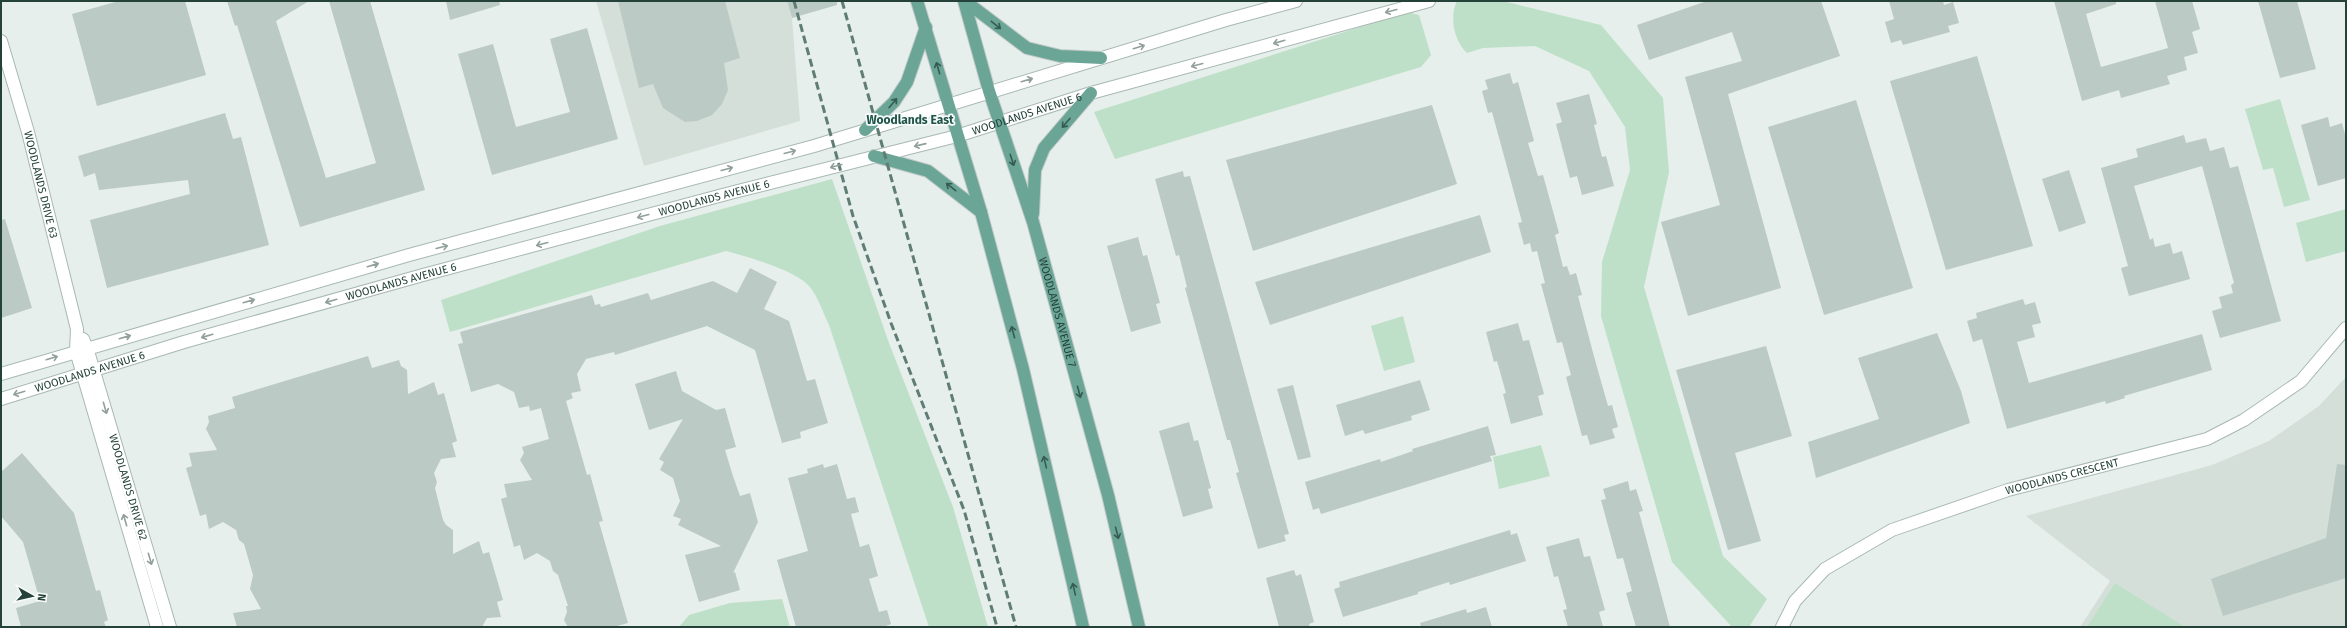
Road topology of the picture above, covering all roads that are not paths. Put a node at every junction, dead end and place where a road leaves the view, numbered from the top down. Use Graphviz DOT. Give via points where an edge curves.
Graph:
graph roads {
  1 [pos="917,1"];
  2 [pos="965,1"];
  3 [pos="1296,1"];
  4 [pos="1429,1"];
  5 [pos="926,26"];
  6 [pos="1,41"];
  7 [pos="1101,58"];
  8 [pos="989,91"];
  9 [pos="1091,93"];
  10 [pos="949,105"];
  11 [pos="1000,123"];
  12 [pos="865,130"];
  13 [pos="957,136"];
  14 [pos="874,156"];
  15 [pos="982,212"];
  16 [pos="1033,222"];
  17 [pos="2346,328"];
  18 [pos="82,349"];
  19 [pos="89,372"];
  20 [pos="1,374"];
  21 [pos="1,399"];
  22 [pos="157,627"];
  23 [pos="170,627"];
  24 [pos="1083,627"];
  25 [pos="1139,627"];
  26 [pos="1782,627"];
  1 -- 5 [label="main road"];
  2 -- 7 [label="main road, one-way" via="1026,48 1060,56"];
  2 -- 8 [label="main road, WOODLANDS AVENUE 7"];
  7 -- 3 [label="street, WOODLANDS AVENUE 6, one-way"];
  4 -- 9 [label="street, WOODLANDS AVENUE 6, one-way"];
  10 -- 5 [label="main road, one-way"];
  12 -- 5 [label="main road, one-way" via="894,102 907,82"];
  6 -- 18 [label="street, WOODLANDS DRIVE 63" via="28,132"];
  8 -- 7 [label="street, WOODLANDS AVENUE 6, one-way"];
  8 -- 10 [label="street, WOODLANDS AVENUE 6"];
  8 -- 11 [label="main road, WOODLANDS AVENUE 7"];
  9 -- 11 [label="street, WOODLANDS AVENUE 6"];
  9 -- 16 [label="main road, one-way" via="1044,148 1035,170"];
  10 -- 12 [label="street, WOODLANDS AVENUE 6"];
  10 -- 13 [label="main road"];
  11 -- 13 [label="street, WOODLANDS AVENUE 6"];
  11 -- 16 [label="main road, WOODLANDS AVENUE 7, one-way"];
  18 -- 12 [label="street, WOODLANDS AVENUE 6, one-way" via="401,257 648,192"];
  13 -- 14 [label="street, WOODLANDS AVENUE 6, one-way"];
  13 -- 15 [label="main road"];
  15 -- 14 [label="main road, one-way" via="928,170"];
  14 -- 19 [label="street, WOODLANDS AVENUE 6, one-way" via="423,275 184,342"];
  24 -- 15 [label="main road, one-way" via="1025,377"];
  16 -- 25 [label="main road, WOODLANDS AVENUE 7, one-way" via="1108,495"];
  17 -- 26 [label="street, WOODLANDS CRESCENT" via="2300,381 2244,420 2207,439 2008,490 1892,530 1825,569 1795,601"];
  18 -- 19 [label="street, WOODLANDS DRIVE 62"];
  20 -- 18 [label="street, WOODLANDS AVENUE 6, one-way"];
  19 -- 21 [label="street, WOODLANDS AVENUE 6, one-way"];
  22 -- 19 [label="street, WOODLANDS DRIVE 62, one-way"];
  19 -- 23 [label="street, WOODLANDS DRIVE 62, one-way"];
}
